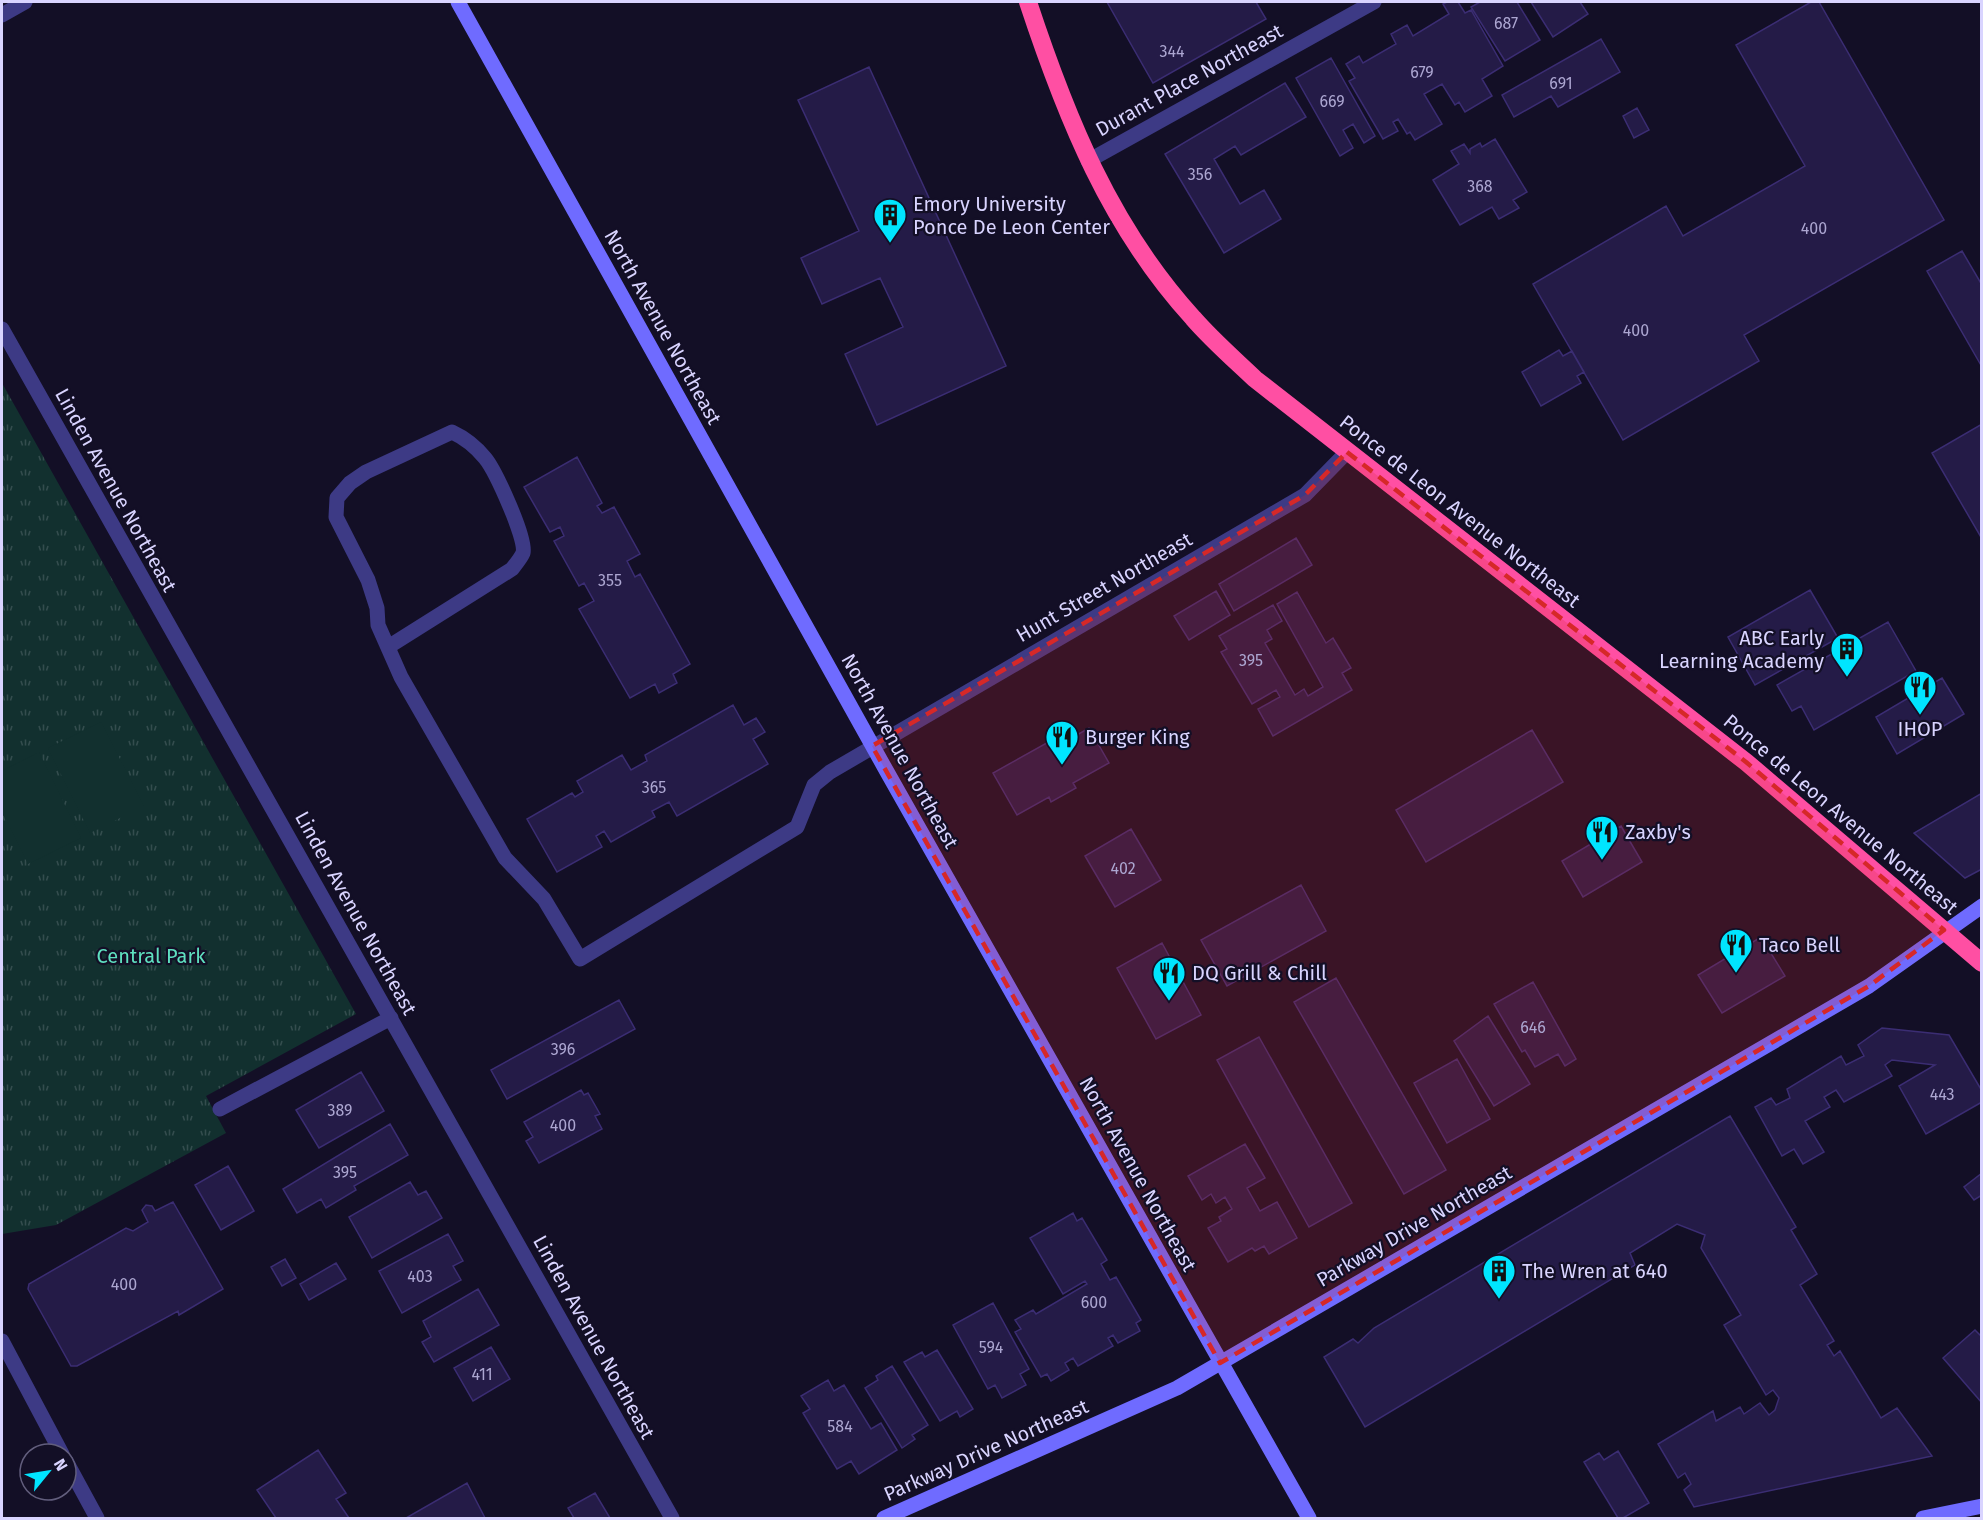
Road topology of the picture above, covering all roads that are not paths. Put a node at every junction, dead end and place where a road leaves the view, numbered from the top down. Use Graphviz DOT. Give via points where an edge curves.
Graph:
graph roads {
  1 [pos="25,2"];
  2 [pos="458,2"];
  3 [pos="1029,2"];
  4 [pos="1374,2"];
  5 [pos="2,15"];
  6 [pos="1088,161"];
  7 [pos="2,329"];
  8 [pos="1347,452"];
  9 [pos="388,647"];
  10 [pos="872,746"];
  11 [pos="1982,906"];
  12 [pos="1944,930"];
  13 [pos="1982,963"];
  14 [pos="390,1018"];
  15 [pos="220,1109"];
  16 [pos="2,1341"];
  17 [pos="1220,1363"];
  18 [pos="56,1442"];
  19 [pos="78,1483"];
  20 [pos="1982,1506"];
  21 [pos="97,1518"];
  22 [pos="672,1518"];
  23 [pos="884,1518"];
  24 [pos="1309,1518"];
  25 [pos="1923,1518"];
  1 -- 5 [label="street"];
  2 -- 10 [label="main road, North Avenue Northeast"];
  3 -- 6 [label="highway, Ponce de Leon Avenue Northeast" via="1055,81"];
  4 -- 6 [label="street, Durant Place Northeast"];
  6 -- 8 [label="highway, Ponce de Leon Avenue Northeast" via="1135,243 1193,318 1255,379"];
  7 -- 14 [label="street, Linden Avenue Northeast"];
  8 -- 10 [label="street, Hunt Street Northeast" via="1305,495"];
  8 -- 12 [label="highway, Ponce de Leon Avenue Northeast" via="1746,762"];
  9 -- 9 [label="street" via="378,625 368,580 336,517 337,498 366,472 452,432 464,437 486,459 521,538 523,553 512,569"];
  9 -- 10 [label="street, Hunt Street Northeast" via="401,677 505,858 544,899 580,959 797,827 814,784"];
  10 -- 17 [label="main road, North Avenue Northeast"];
  11 -- 12 [label="main road, Parkway Drive Northeast"];
  12 -- 13 [label="highway, Ponce de Leon Avenue Northeast"];
  12 -- 17 [label="main road, Parkway Drive Northeast" via="1869,986"];
  14 -- 15 [label="street"];
  14 -- 22 [label="street, Linden Avenue Northeast"];
  16 -- 18 [label="street"];
  17 -- 23 [label="main road, Parkway Drive Northeast" via="1177,1388"];
  17 -- 24 [label="main road, North Avenue Northeast"];
  19 -- 21 [label="street"];
  20 -- 25 [label="main road"];
}
